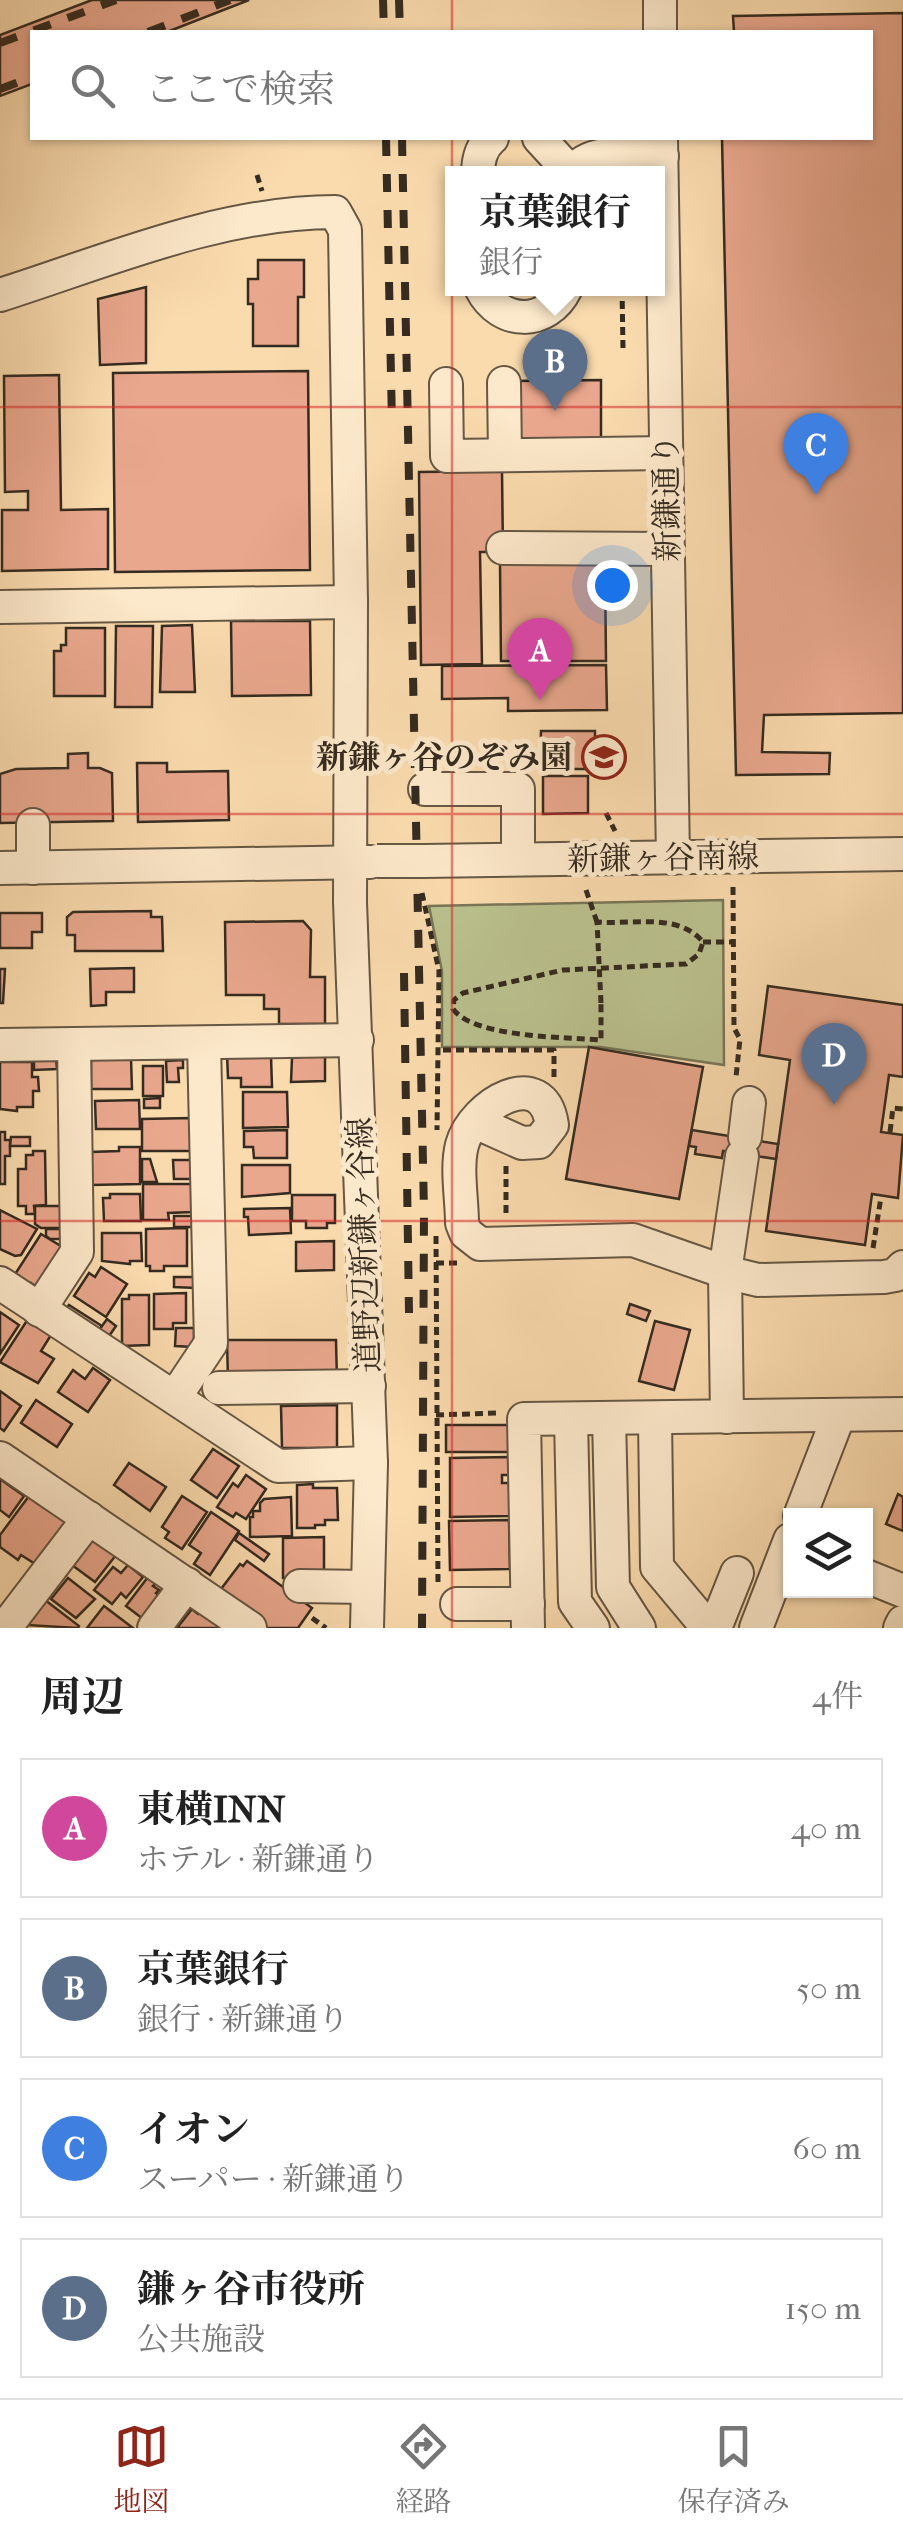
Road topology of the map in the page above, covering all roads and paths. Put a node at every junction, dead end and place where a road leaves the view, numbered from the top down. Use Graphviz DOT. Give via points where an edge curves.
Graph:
graph roads {
  1 [pos="660,0"];
  2 [pos="660,30"];
  3 [pos="490,140"];
  4 [pos="541,140"];
  5 [pos="661,147"];
  6 [pos="478,166"];
  7 [pos="563,166"];
  8 [pos="576,166"];
  9 [pos="257,175"];
  10 [pos="262,193"];
  11 [pos="0,295"];
  12 [pos="488,296"];
  13 [pos="562,296"];
  14 [pos="622,296"];
  15 [pos="663,296"];
  16 [pos="622,349"];
  17 [pos="504,383"];
  18 [pos="446,384"];
  19 [pos="666,453"];
  20 [pos="505,456"];
  21 [pos="503,548"];
  22 [pos="668,548"];
  23 [pos="351,602"];
  24 [pos="0,607"];
  25 [pos="425,789"];
  26 [pos="606,813"];
  27 [pos="33,824"];
  28 [pos="615,831"];
  29 [pos="903,854"];
  30 [pos="672,858"];
  31 [pos="518,859"];
  32 [pos="364,862"];
  33 [pos="0,868"];
  34 [pos="34,868"];
  35 [pos="423,877"];
  36 [pos="732,887"];
  37 [pos="586,890"];
  38 [pos="598,922"];
  39 [pos="703,942"];
  40 [pos="733,942"];
  41 [pos="600,966"];
  42 [pos="554,1036"];
  43 [pos="357,1040"];
  44 [pos="74,1044"];
  45 [pos="204,1044"];
  46 [pos="0,1045"];
  47 [pos="554,1050"];
  48 [pos="749,1103"];
  49 [pos="903,1109"];
  50 [pos="476,1122"];
  51 [pos="890,1132"];
  52 [pos="437,1146"];
  53 [pos="881,1197"];
  54 [pos="436,1224"];
  55 [pos="887,1262"];
  56 [pos="725,1272"];
  57 [pos="0,1283"];
  58 [pos="38,1310"];
  59 [pos="369,1386"];
  60 [pos="219,1388"];
  61 [pos="176,1397"];
  62 [pos="903,1414"];
  63 [pos="436,1415"];
  64 [pos="839,1415"];
  65 [pos="727,1416"];
  66 [pos="609,1418"];
  67 [pos="655,1418"];
  68 [pos="524,1419"];
  69 [pos="571,1419"];
  70 [pos="0,1458"];
  71 [pos="371,1464"];
  72 [pos="803,1508"];
  73 [pos="89,1518"];
  74 [pos="783,1560"];
  75 [pos="737,1572"];
  76 [pos="873,1579"];
  77 [pos="188,1584"];
  78 [pos="300,1586"];
  79 [pos="367,1587"];
  80 [pos="903,1591"];
  81 [pos="448,1596"];
  82 [pos="528,1616"];
  83 [pos="312,1618"];
  84 [pos="6,1628"];
  85 [pos="154,1628"];
  86 [pos="250,1628"];
  87 [pos="326,1628"];
  88 [pos="368,1628"];
  89 [pos="592,1628"];
  90 [pos="639,1628"];
  91 [pos="711,1628"];
  92 [pos="756,1628"];
  1 -- 2 [label="street"];
  3 -- 6 [label="street"];
  4 -- 7 [label="street"];
  5 -- 8 [label="street" via="593,156"];
  9 -- 10 [label="path"];
  11 -- 23 [label="street, 道野辺新鎌ヶ谷線" via="201,231 298,212 334,212 345,230"];
  12 -- 13 [label="street" via="500,311 524,318 548,311"];
  14 -- 16 [label="path"];
  15 -- 19 [label="street, 新鎌通り"];
  17 -- 20 [label="street"];
  18 -- 20 [label="street" via="446,456"];
  19 -- 20 [label="street"];
  19 -- 22 [label="street, 新鎌通り"];
  21 -- 22 [label="street"];
  22 -- 30 [label="street, 新鎌通り"];
  23 -- 24 [label="street"];
  23 -- 32 [label="street, 道野辺新鎌ヶ谷線"];
  25 -- 31 [label="street" via="518,789"];
  26 -- 28 [label="path"];
  27 -- 34 [label="street"];
  29 -- 30 [label="street, 新鎌ヶ谷南線"];
  30 -- 31 [label="street, 新鎌ヶ谷南線"];
  31 -- 35 [label="street, 新鎌ヶ谷南線"];
  32 -- 34 [label="street"];
  32 -- 35 [label="street, 新鎌ヶ谷南線, bridge"];
  32 -- 43 [label="street, 道野辺新鎌ヶ谷線"];
  33 -- 34 [label="street"];
  35 -- 52 [label="path" via="439,971"];
  36 -- 40 [label="path"];
  37 -- 38 [label="path"];
  38 -- 39 [label="path" via="666,922 684,926"];
  38 -- 41 [label="path"];
  39 -- 40 [label="path"];
  39 -- 41 [label="path" via="686,964"];
  40 -- 48 [label="path" via="736,1082"];
  41 -- 42 [label="path" via="601,1040"];
  41 -- 42 [label="path" via="508,981 454,1000 458,1016 477,1025"];
  42 -- 47 [label="path"];
  43 -- 45 [label="street"];
  43 -- 59 [label="street, 道野辺新鎌ヶ谷線"];
  44 -- 45 [label="street"];
  44 -- 46 [label="street"];
  44 -- 58 [label="street" via="77,1252"];
  45 -- 61 [label="street" via="210,1344"];
  48 -- 56 [label="street"];
  49 -- 51 [label="path" via="893,1108"];
  50 -- 56 [label="street" via="461,1148 462,1223 480,1244 632,1240"];
  53 -- 55 [label="path"];
  54 -- 63 [label="path"];
  55 -- 56 [label="street" via="895,1275 758,1280"];
  56 -- 65 [label="street"];
  57 -- 58 [label="street"];
  58 -- 61 [label="street"];
  59 -- 60 [label="street"];
  59 -- 71 [label="street, 道野辺新鎌ヶ谷線"];
  61 -- 71 [label="street" via="278,1466"];
  62 -- 64 [label="street"];
  63 -- 68 [label="path" via="513,1413"];
  63 -- 81 [label="path"];
  64 -- 65 [label="street"];
  64 -- 72 [label="street"];
  65 -- 67 [label="street"];
  66 -- 67 [label="street"];
  66 -- 69 [label="street"];
  66 -- 90 [label="street" via="613,1586"];
  67 -- 91 [label="street" via="657,1568"];
  68 -- 69 [label="street"];
  68 -- 82 [label="street"];
  69 -- 89 [label="street" via="575,1602"];
  70 -- 73 [label="street"];
  71 -- 79 [label="street, 道野辺新鎌ヶ谷線"];
  73 -- 77 [label="street"];
  73 -- 84 [label="street"];
  74 -- 92 [label="street"];
  75 -- 91 [label="street"];
  76 -- 80 [label="street"];
  77 -- 85 [label="street"];
  77 -- 86 [label="street"];
  78 -- 79 [label="street"];
  79 -- 88 [label="street, 道野辺新鎌ヶ谷線"];
  81 -- 82 [label="street"];
  83 -- 87 [label="path"];
}
